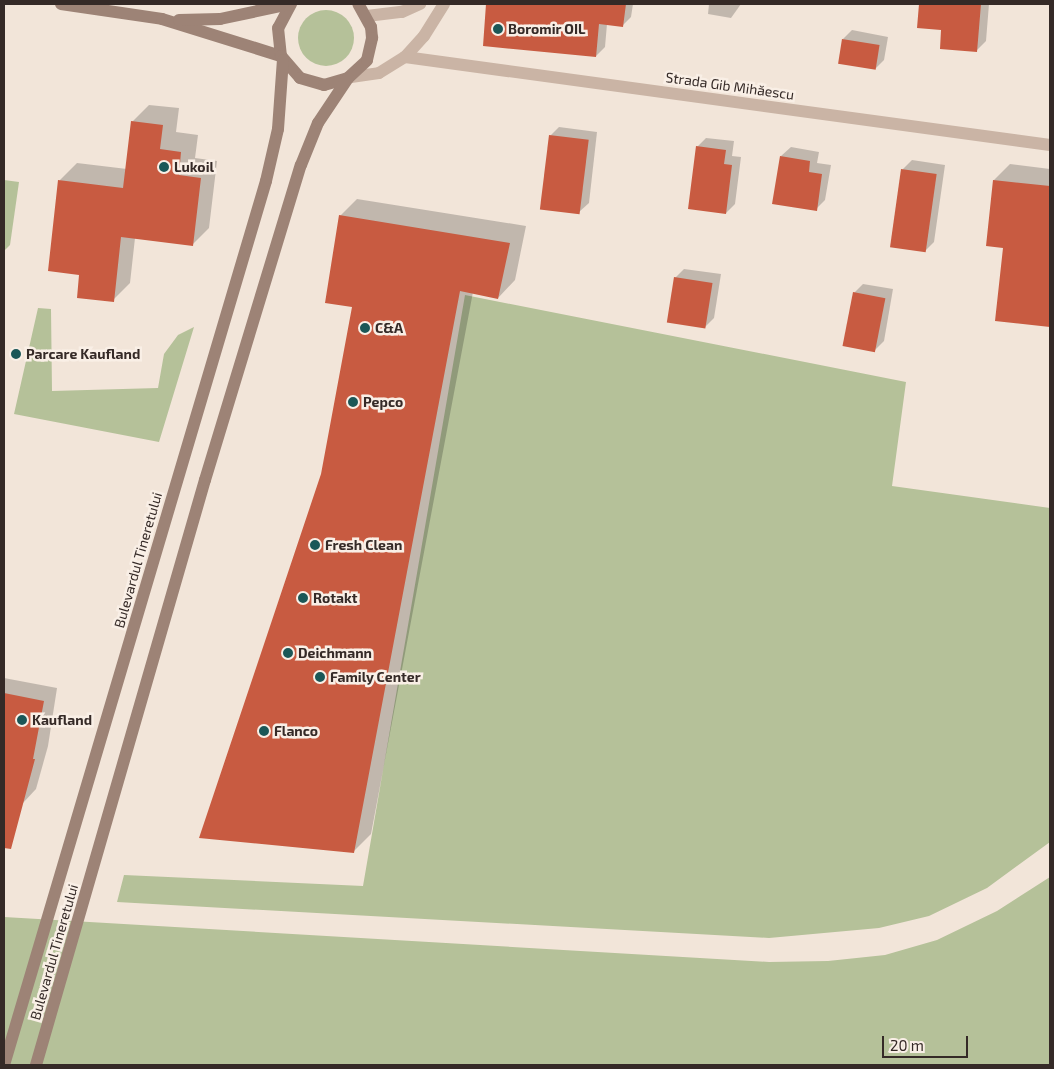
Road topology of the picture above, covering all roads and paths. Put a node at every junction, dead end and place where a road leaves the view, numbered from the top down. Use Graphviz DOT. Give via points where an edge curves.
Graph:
graph roads {
  1 [pos="61,4"];
  2 [pos="290,4"];
  3 [pos="420,4"];
  4 [pos="444,4"];
  5 [pos="363,8"];
  6 [pos="162,19"];
  7 [pos="405,57"];
  8 [pos="282,58"];
  9 [pos="349,78"];
  10 [pos="1050,145"];
  11 [pos="4,1065"];
  12 [pos="36,1065"];
  1 -- 6 [label="main road"];
  2 -- 6 [label="main road" via="220,19"];
  2 -- 8 [label="main road, Bulevardul Tineretului" via="278,28"];
  3 -- 5 [label="street" via="402,12"];
  4 -- 7 [label="street" via="424,36"];
  5 -- 9 [label="main road, Bulevardul Tineretului" via="372,38 371,49 360,69"];
  6 -- 8 [label="main road"];
  7 -- 9 [label="street" via="379,73"];
  7 -- 10 [label="street, Strada Gib Mihăescu"];
  8 -- 9 [label="main road" via="290,70 312,83 324,85"];
  8 -- 11 [label="main road, Bulevardul Tineretului" via="278,129 266,181"];
  9 -- 12 [label="main road, Bulevardul Tineretului" via="318,123 301,165 205,480"];
}
